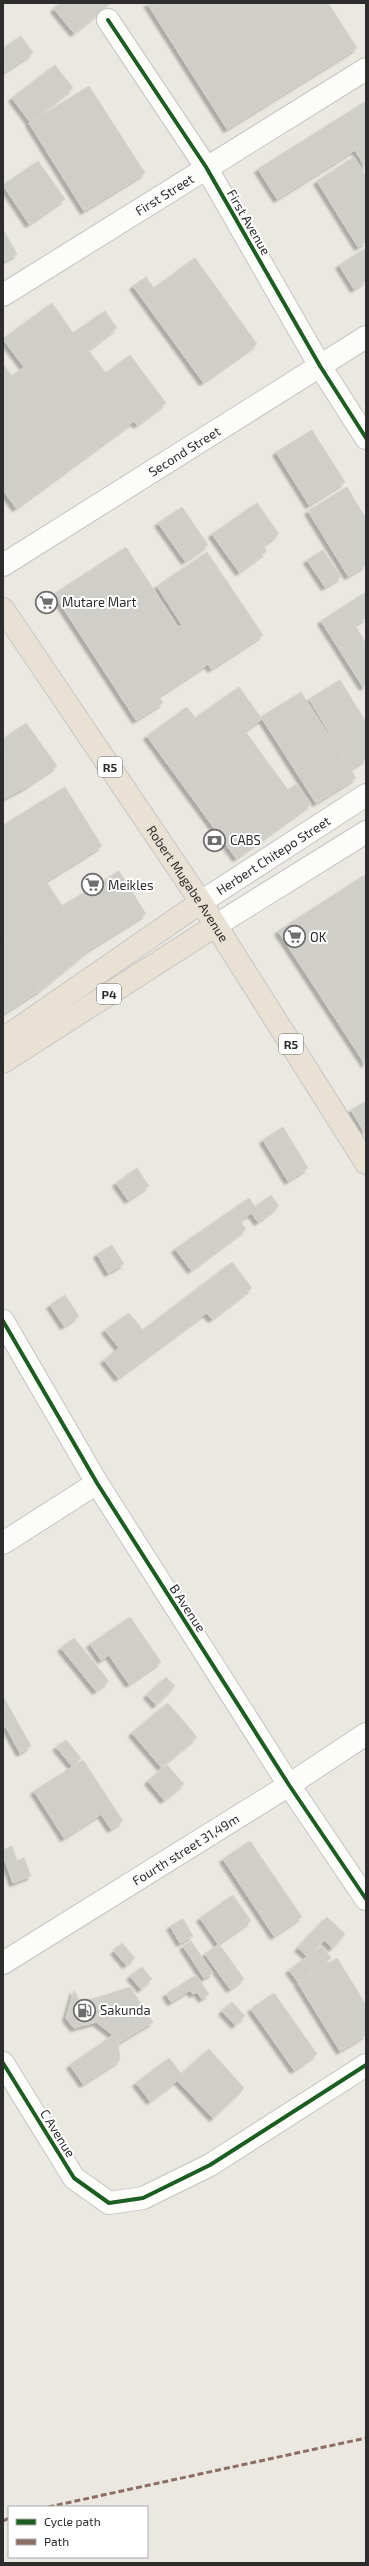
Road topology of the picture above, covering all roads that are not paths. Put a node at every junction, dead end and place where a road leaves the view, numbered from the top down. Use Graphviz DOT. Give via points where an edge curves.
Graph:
graph roads {
  1 [pos="108,20"];
  2 [pos="366,69"];
  3 [pos="206,167"];
  4 [pos="3,295"];
  5 [pos="366,337"];
  6 [pos="320,366"];
  7 [pos="366,438"];
  8 [pos="3,565"];
  9 [pos="3,609"];
  10 [pos="366,795"];
  11 [pos="366,832"];
  12 [pos="201,902"];
  13 [pos="216,926"];
  14 [pos="3,1039"];
  15 [pos="3,1062"];
  16 [pos="366,1163"];
  17 [pos="3,1321"];
  18 [pos="97,1483"];
  19 [pos="3,1543"];
  20 [pos="366,1734"];
  21 [pos="289,1785"];
  22 [pos="366,1899"];
  23 [pos="3,1963"];
  24 [pos="3,2063"];
  25 [pos="366,2065"];
  1 -- 3 [label="street, First Avenue"];
  2 -- 3 [label="street, First Street"];
  3 -- 4 [label="street, First Street"];
  3 -- 6 [label="street, First Avenue"];
  5 -- 6 [label="street, Second Street"];
  6 -- 7 [label="street, First Avenue"];
  6 -- 8 [label="street, Second Street"];
  9 -- 12 [label="highway, Robert Mugabe Avenue / R5"];
  10 -- 12 [label="street, Herbert Chitepo Street"];
  11 -- 13 [label="street"];
  12 -- 13 [label="highway, Robert Mugabe Avenue / R5"];
  12 -- 14 [label="highway, Herbert Chitepo Street / P4"];
  13 -- 15 [label="highway, P4"];
  13 -- 16 [label="highway, Robert Mugabe Avenue / R5"];
  17 -- 18 [label="street, B Avenue"];
  18 -- 19 [label="street"];
  18 -- 21 [label="street, B Avenue"];
  20 -- 21 [label="street, Fourth street 31,49m"];
  21 -- 22 [label="street, B Avenue"];
  21 -- 23 [label="street, Fourth street 31,49m"];
  24 -- 25 [label="street, C Avenue" via="74,2178 109,2203 144,2198 210,2165"];
}
